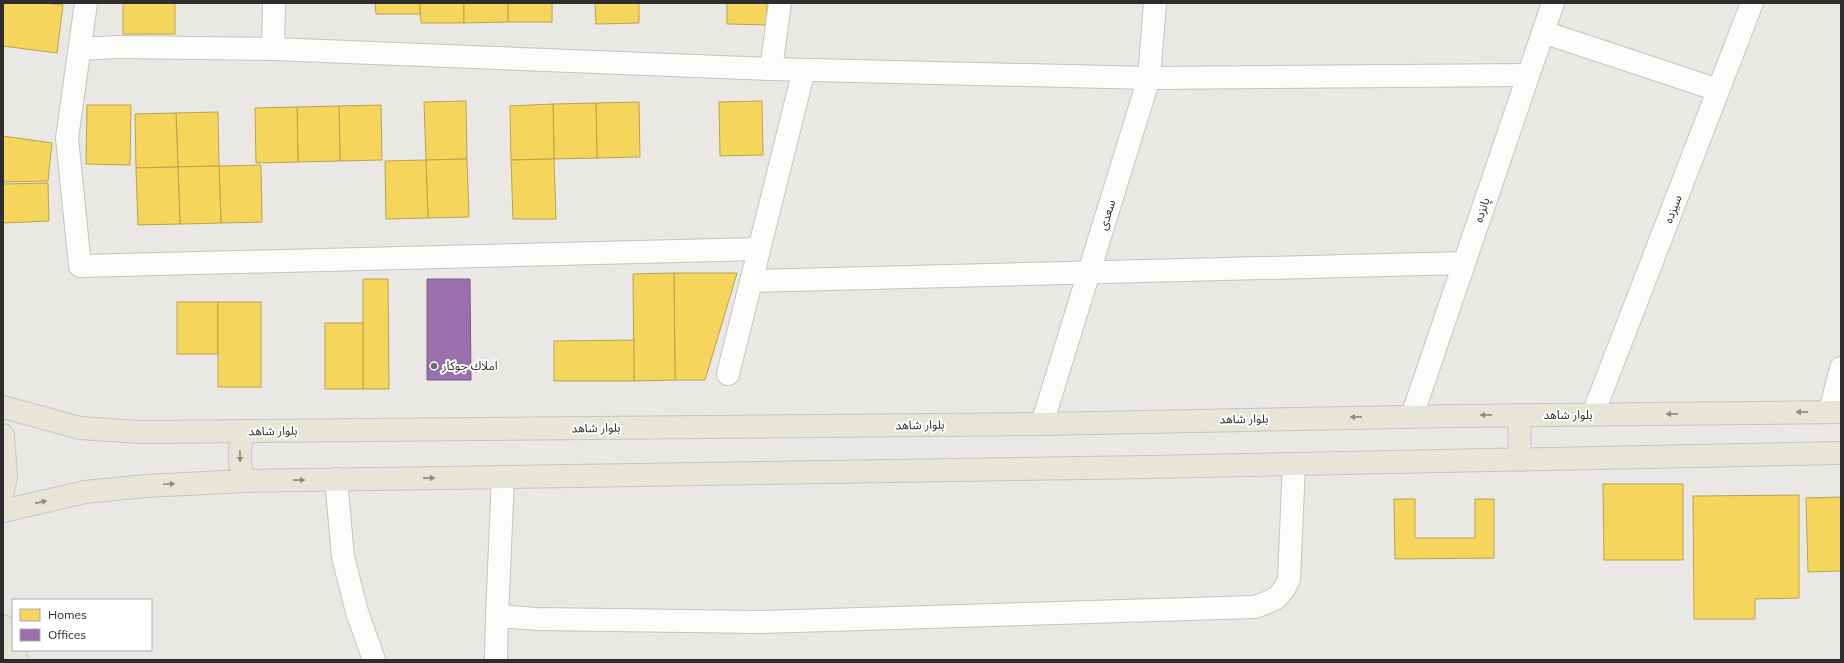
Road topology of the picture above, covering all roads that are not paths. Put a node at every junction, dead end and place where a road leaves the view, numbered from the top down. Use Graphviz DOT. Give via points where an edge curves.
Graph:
graph roads {
  1 [pos="86,3"];
  2 [pos="274,3"];
  3 [pos="780,3"];
  4 [pos="1155,3"];
  5 [pos="1553,3"];
  6 [pos="1752,3"];
  7 [pos="1543,32"];
  8 [pos="81,49"];
  9 [pos="273,49"];
  10 [pos="771,70"];
  11 [pos="804,70"];
  12 [pos="1528,76"];
  13 [pos="1149,78"];
  14 [pos="1718,90"];
  15 [pos="759,249"];
  16 [pos="1464,263"];
  17 [pos="1089,274"];
  18 [pos="751,281"];
  19 [pos="1841,368"];
  20 [pos="728,374"];
  21 [pos="3,406"];
  22 [pos="1835,412"];
  23 [pos="1593,414"];
  24 [pos="1519,415"];
  25 [pos="1412,416"];
  26 [pos="1042,424"];
  27 [pos="245,431"];
  28 [pos="3,435"];
  29 [pos="1841,454"];
  30 [pos="1520,460"];
  31 [pos="1294,464"];
  32 [pos="503,477"];
  33 [pos="336,479"];
  34 [pos="245,481"];
  35 [pos="3,491"];
  36 [pos="3,511"];
  37 [pos="497,616"];
  38 [pos="3,626"];
  39 [pos="12,648"];
  40 [pos="374,660"];
  41 [pos="496,660"];
  1 -- 8 [label="street"];
  2 -- 9 [label="street"];
  3 -- 10 [label="street"];
  4 -- 13 [label="street, سعدی"];
  5 -- 7 [label="street, پانزده"];
  6 -- 14 [label="street, سیزده"];
  7 -- 12 [label="street, پانزده"];
  7 -- 14 [label="street"];
  8 -- 9 [label="street"];
  8 -- 15 [label="street" via="67,138 80,266"];
  9 -- 10 [label="street"];
  10 -- 11 [label="street"];
  11 -- 13 [label="street"];
  11 -- 15 [label="street"];
  12 -- 13 [label="street"];
  12 -- 16 [label="street, پانزده"];
  13 -- 17 [label="street, سعدی"];
  14 -- 23 [label="street, سیزده"];
  15 -- 18 [label="street"];
  16 -- 17 [label="street"];
  16 -- 25 [label="street, پانزده"];
  17 -- 18 [label="street"];
  17 -- 26 [label="street, سعدی"];
  18 -- 20 [label="street"];
  19 -- 22 [label="street"];
  21 -- 27 [label="main road, بلوار شاهد" via="80,428 142,432"];
  22 -- 23 [label="main road, بلوار شاهد, one-way"];
  23 -- 24 [label="main road, بلوار شاهد"];
  24 -- 25 [label="main road, بلوار شاهد, one-way"];
  24 -- 30 [label="main road"];
  25 -- 26 [label="main road, بلوار شاهد, one-way"];
  26 -- 27 [label="main road, بلوار شاهد"];
  27 -- 34 [label="main road, one-way" via="240,443 239,456 240,469"];
  28 -- 35 [label="main road" via="6,476"];
  29 -- 30 [label="main road"];
  30 -- 31 [label="main road"];
  31 -- 32 [label="main road"];
  31 -- 37 [label="street" via="1290,579 1283,593 1271,602 1255,607 760,622 537,619"];
  33 -- 32 [label="main road, one-way"];
  32 -- 37 [label="street"];
  34 -- 33 [label="main road, one-way"];
  33 -- 40 [label="street" via="343,556 356,612"];
  36 -- 34 [label="main road, one-way" via="85,492"];
  37 -- 41 [label="street"];
  38 -- 39 [label="main road"];
}
